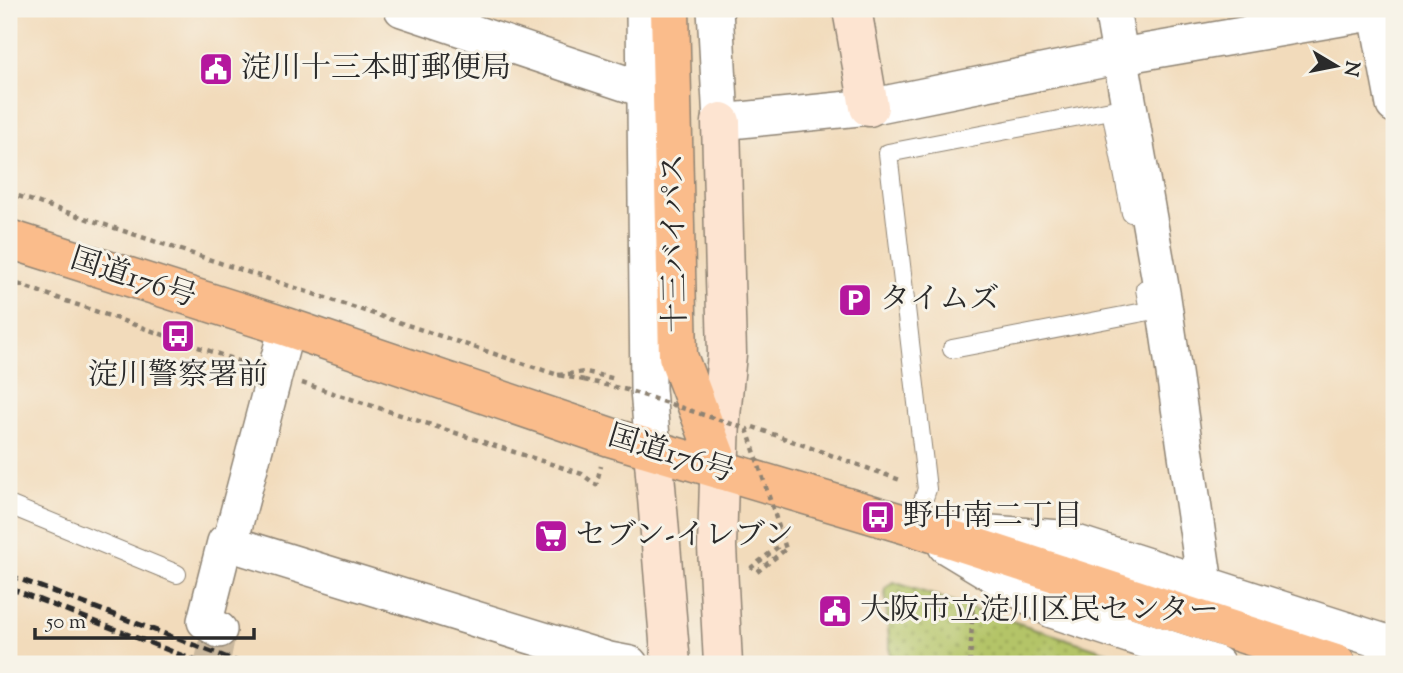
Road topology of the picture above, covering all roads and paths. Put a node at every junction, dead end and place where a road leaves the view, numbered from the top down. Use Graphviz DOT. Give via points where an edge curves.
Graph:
graph roads {
  1 [pos="402,9"];
  2 [pos="643,9"];
  3 [pos="670,9"];
  4 [pos="715,9"];
  5 [pos="852,9"];
  6 [pos="1112,9"];
  7 [pos="1382,10"];
  8 [pos="1121,56"];
  9 [pos="645,90"];
  10 [pos="1394,105"];
  11 [pos="869,107"];
  12 [pos="721,122"];
  13 [pos="9,194"];
  14 [pos="9,239"];
  15 [pos="287,327"];
  16 [pos="952,349"];
  17 [pos="558,375"];
  18 [pos="626,382"];
  19 [pos="653,450"];
  20 [pos="720,470"];
  21 [pos="9,505"];
  22 [pos="914,527"];
  23 [pos="230,544"];
  24 [pos="778,547"];
  25 [pos="177,573"];
  26 [pos="1205,584"];
  27 [pos="973,600"];
  28 [pos="219,630"];
  29 [pos="1394,645"];
  30 [pos="630,664"];
  31 [pos="671,664"];
  32 [pos="723,664"];
  33 [pos="970,664"];
  34 [pos="1217,664"];
  35 [pos="1336,664"];
  1 -- 9 [label="street"];
  2 -- 9 [label="street"];
  3 -- 20 [label="highway, 十三バイパス" via="678,356"];
  4 -- 12 [label="street"];
  5 -- 11 [label="street"];
  6 -- 8 [label="street"];
  7 -- 8 [label="street"];
  7 -- 10 [label="street"];
  8 -- 11 [label="street"];
  8 -- 26 [label="street"];
  9 -- 19 [label="street" via="648,390"];
  11 -- 12 [label="street"];
  12 -- 20 [label="street" via="727,354"];
  13 -- 17 [label="path"];
  14 -- 15 [label="highway, 国道176号"];
  15 -- 19 [label="highway, 国道176号"];
  15 -- 23 [label="street"];
  16 -- 22 [label="lane" via="1149,311 1111,110 888,153 928,489"];
  17 -- 18 [label="path" via="586,372"];
  17 -- 24 [label="path, bridge" via="628,390 747,429 786,549 757,572 752,567"];
  19 -- 20 [label="highway, 国道176号"];
  19 -- 31 [label="street"];
  20 -- 22 [label="highway, 国道176号"];
  20 -- 32 [label="street" via="717,547"];
  21 -- 25 [label="lane"];
  22 -- 26 [label="street" via="1061,538"];
  22 -- 34 [label="street" via="1052,610"];
  22 -- 35 [label="highway, 国道176号"];
  23 -- 28 [label="street" via="225,542 205,621"];
  23 -- 30 [label="street"];
  26 -- 29 [label="street"];
  27 -- 33 [label="path"];
}
